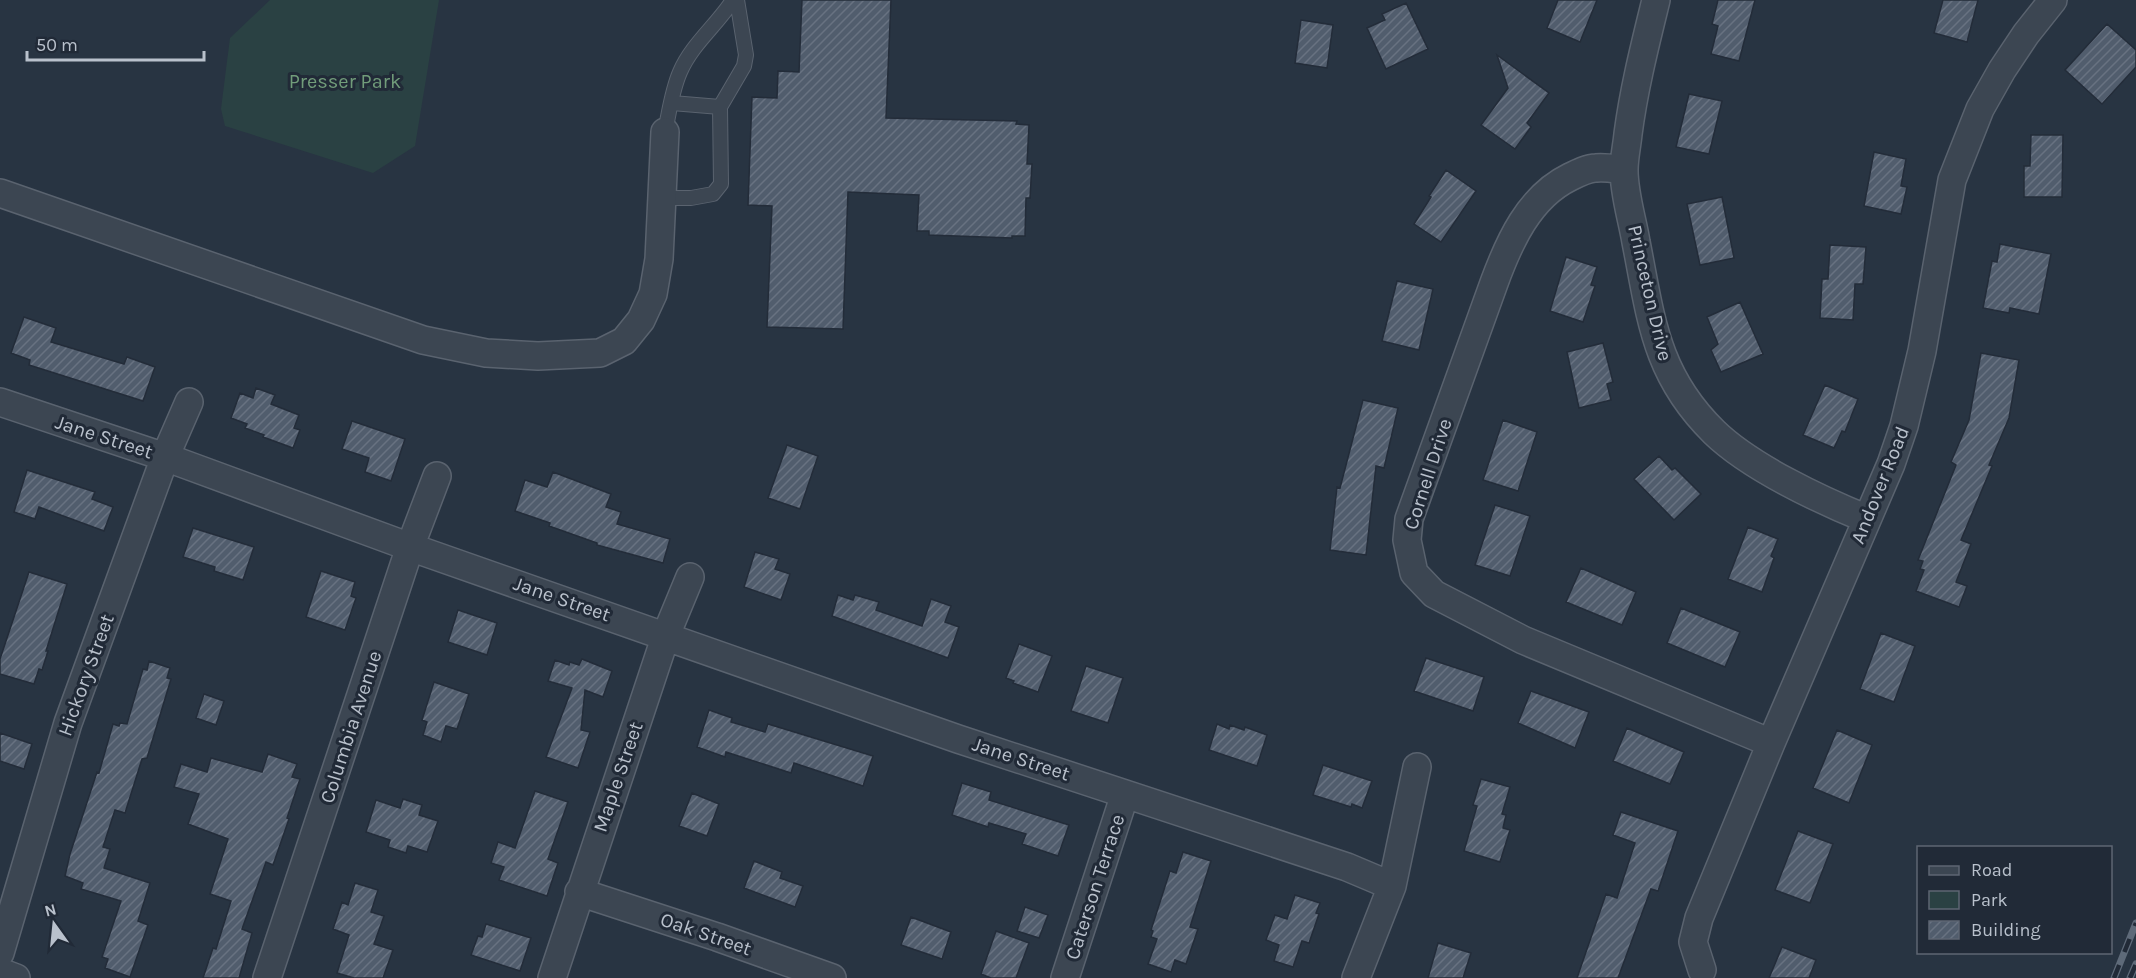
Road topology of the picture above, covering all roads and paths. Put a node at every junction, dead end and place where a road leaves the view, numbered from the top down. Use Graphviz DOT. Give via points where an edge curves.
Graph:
graph roads {
  1 [pos="735,0"];
  2 [pos="1656,0"];
  3 [pos="2053,0"];
  4 [pos="672,103"];
  5 [pos="720,107"];
  6 [pos="665,132"];
  7 [pos="1624,170"];
  8 [pos="0,193"];
  9 [pos="662,198"];
  10 [pos="0,402"];
  11 [pos="189,402"];
  12 [pos="165,457"];
  13 [pos="437,476"];
  14 [pos="1868,519"];
  15 [pos="410,547"];
  16 [pos="690,577"];
  17 [pos="666,635"];
  18 [pos="1771,742"];
  19 [pos="1417,768"];
  20 [pos="1125,794"];
  21 [pos="1392,886"];
  22 [pos="579,892"];
  23 [pos="0,953"];
  24 [pos="1702,970"];
  25 [pos="0,972"];
  26 [pos="16,978"];
  27 [pos="267,978"];
  28 [pos="552,978"];
  29 [pos="832,978"];
  30 [pos="1065,978"];
  31 [pos="1356,978"];
  1 -- 4 [label="lane" via="701,39 680,72"];
  1 -- 5 [label="lane" via="746,55 744,66"];
  2 -- 7 [label="street, Princeton Drive" via="1637,74"];
  3 -- 14 [label="street, Andover Road" via="2002,70 1952,180 1914,388 1892,464"];
  4 -- 5 [label="lane"];
  4 -- 6 [label="lane"];
  5 -- 9 [label="lane" via="721,184 713,194"];
  6 -- 9 [label="street"];
  7 -- 14 [label="street, Princeton Drive" via="1653,324 1663,359 1682,396 1737,451 1840,508"];
  7 -- 18 [label="street, Cornell Drive" via="1594,168 1562,181 1534,205 1513,237 1409,519 1407,540 1414,573 1434,594 1523,640"];
  8 -- 9 [label="street" via="423,340 486,354 538,356 600,353 624,341 641,320 653,294 658,268"];
  10 -- 12 [label="street, Jane Street"];
  11 -- 12 [label="street, Hickory Street"];
  12 -- 15 [label="street, Jane Street"];
  12 -- 23 [label="street, Hickory Street" via="68,723"];
  13 -- 15 [label="street, Columbia Avenue"];
  14 -- 18 [label="street, Andover Road"];
  15 -- 17 [label="street, Jane Street"];
  15 -- 27 [label="street, Columbia Avenue"];
  16 -- 17 [label="street, Maple Street"];
  17 -- 20 [label="street, Jane Street"];
  17 -- 22 [label="street, Maple Street"];
  18 -- 24 [label="street, Andover Road" via="1699,918 1693,942"];
  19 -- 21 [label="street"];
  20 -- 21 [label="street, Caterson Terrace" via="1347,867"];
  20 -- 30 [label="street, Caterson Terrace"];
  21 -- 31 [label="street"];
  22 -- 28 [label="street, Maple Street"];
  22 -- 29 [label="street, Oak Street"];
  25 -- 26 [label="street"];
}
